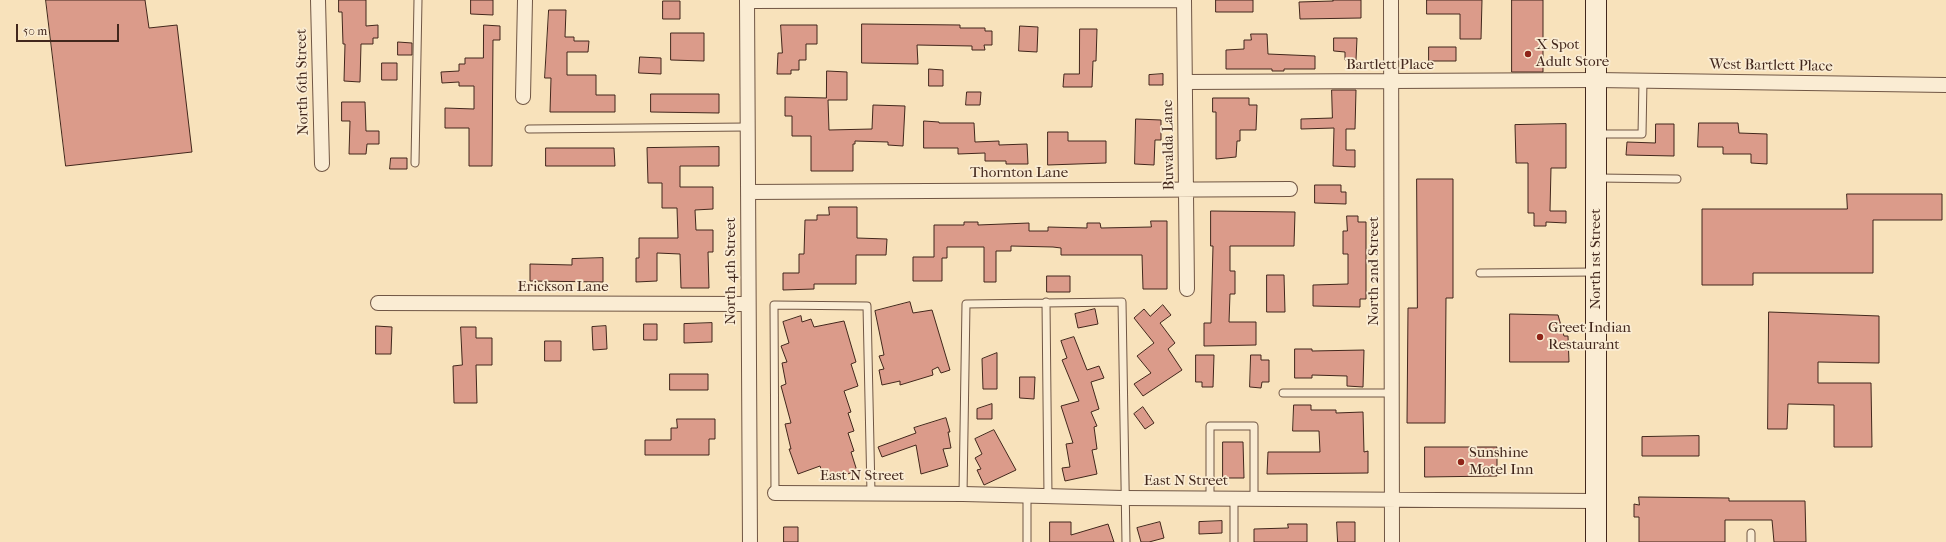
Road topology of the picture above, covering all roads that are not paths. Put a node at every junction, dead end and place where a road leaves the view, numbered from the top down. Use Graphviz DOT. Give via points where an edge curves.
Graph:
graph roads {
  1 [pos="318,0"];
  2 [pos="418,0"];
  3 [pos="525,0"];
  4 [pos="746,0"];
  5 [pos="1184,0"];
  6 [pos="1391,0"];
  7 [pos="1596,0"];
  8 [pos="1596,80"];
  9 [pos="1643,81"];
  10 [pos="1185,82"];
  11 [pos="1390,82"];
  12 [pos="1946,85"];
  13 [pos="523,97"];
  14 [pos="747,128"];
  15 [pos="529,129"];
  16 [pos="1596,134"];
  17 [pos="415,163"];
  18 [pos="322,164"];
  19 [pos="1596,178"];
  20 [pos="1677,179"];
  21 [pos="1186,189"];
  22 [pos="1290,189"];
  23 [pos="748,192"];
  24 [pos="1596,272"];
  25 [pos="1480,273"];
  26 [pos="1187,290"];
  27 [pos="1046,302"];
  28 [pos="378,303"];
  29 [pos="748,304"];
  30 [pos="1283,393"];
  31 [pos="1392,394"];
  32 [pos="775,493"];
  33 [pos="871,493"];
  34 [pos="963,494"];
  35 [pos="1027,496"];
  36 [pos="1048,496"];
  37 [pos="1124,498"];
  38 [pos="1210,499"];
  39 [pos="1234,499"];
  40 [pos="1254,499"];
  41 [pos="1392,500"];
  42 [pos="1596,500"];
  43 [pos="1750,533"];
  44 [pos="750,542"];
  45 [pos="1027,542"];
  46 [pos="1126,542"];
  47 [pos="1234,542"];
  48 [pos="1392,542"];
  49 [pos="1596,542"];
  50 [pos="1751,542"];
  1 -- 18 [label="street, North 6th Street"];
  2 -- 17 [label="lane"];
  3 -- 13 [label="street"];
  4 -- 5 [label="street"];
  4 -- 14 [label="street, North 4th Street"];
  5 -- 10 [label="street, Buwalda Lane"];
  6 -- 11 [label="street, North 2nd Street"];
  7 -- 8 [label="main road, North 1st Street"];
  8 -- 9 [label="street, West Bartlett Place"];
  8 -- 11 [label="street, Bartlett Place"];
  8 -- 16 [label="main road, North 1st Street"];
  9 -- 12 [label="street, West Bartlett Place"];
  9 -- 16 [label="lane" via="1642,134"];
  10 -- 11 [label="street, Bartlett Place"];
  10 -- 21 [label="street, Buwalda Lane"];
  11 -- 31 [label="street, North 2nd Street"];
  14 -- 15 [label="lane"];
  14 -- 23 [label="street, North 4th Street"];
  16 -- 19 [label="main road, North 1st Street"];
  19 -- 20 [label="lane"];
  19 -- 24 [label="main road, North 1st Street"];
  21 -- 22 [label="street, Thornton Lane"];
  21 -- 23 [label="street, Thornton Lane"];
  21 -- 26 [label="street, Buwalda Lane"];
  23 -- 29 [label="street, North 4th Street"];
  24 -- 25 [label="lane"];
  24 -- 42 [label="main road, North 1st Street"];
  27 -- 34 [label="lane" via="966,304"];
  27 -- 36 [label="lane"];
  27 -- 37 [label="lane" via="1122,302"];
  28 -- 29 [label="street, Erickson Lane"];
  29 -- 44 [label="street, North 4th Street"];
  30 -- 31 [label="lane"];
  31 -- 41 [label="street, North 2nd Street"];
  32 -- 33 [label="street, East N Street"];
  32 -- 33 [label="lane" via="774,305 867,306"];
  33 -- 34 [label="street, East N Street"];
  34 -- 35 [label="street, East N Street"];
  35 -- 36 [label="street, East N Street"];
  35 -- 45 [label="lane"];
  36 -- 37 [label="street, East N Street"];
  37 -- 38 [label="street, East N Street"];
  37 -- 46 [label="lane"];
  38 -- 39 [label="street, East N Street"];
  38 -- 40 [label="lane" via="1210,426 1254,426"];
  39 -- 40 [label="street, East N Street"];
  39 -- 47 [label="lane"];
  40 -- 41 [label="street, East N Street"];
  41 -- 42 [label="street, East N Street"];
  41 -- 48 [label="street, North 2nd Street"];
  42 -- 49 [label="main road, North 1st Street"];
  43 -- 50 [label="lane"];
}
